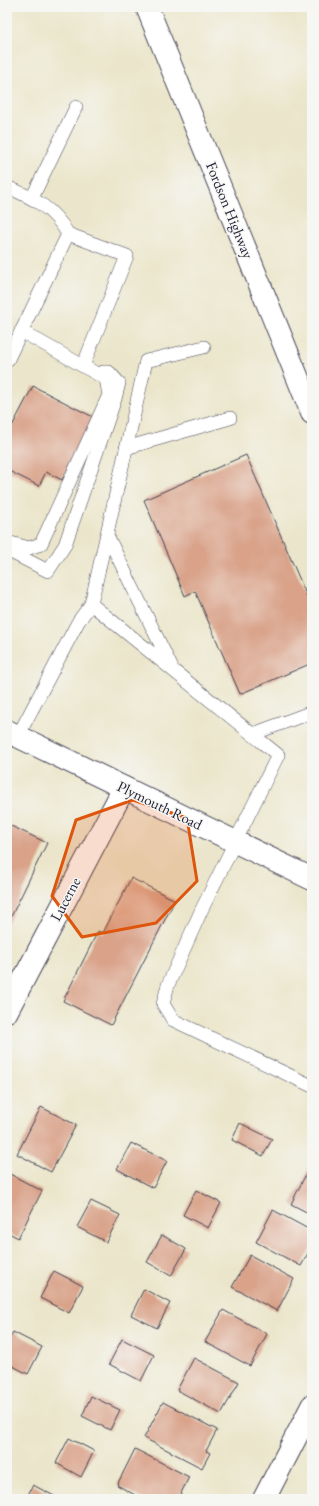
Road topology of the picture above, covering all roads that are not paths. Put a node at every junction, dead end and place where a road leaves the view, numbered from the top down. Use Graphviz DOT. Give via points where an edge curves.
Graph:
graph roads {
  1 [pos="147,7"];
  2 [pos="76,107"];
  3 [pos="7,187"];
  4 [pos="32,198"];
  5 [pos="68,234"];
  6 [pos="21,331"];
  7 [pos="204,347"];
  8 [pos="7,361"];
  9 [pos="303,368"];
  10 [pos="89,369"];
  11 [pos="312,414"];
  12 [pos="230,418"];
  13 [pos="126,448"];
  14 [pos="107,535"];
  15 [pos="10,546"];
  16 [pos="91,604"];
  17 [pos="173,670"];
  18 [pos="312,712"];
  19 [pos="12,734"];
  20 [pos="253,734"];
  21 [pos="124,788"];
  22 [pos="236,842"];
  23 [pos="312,879"];
  24 [pos="10,1000"];
  25 [pos="312,1086"];
  26 [pos="312,1406"];
  27 [pos="264,1499"];
  1 -- 9 [label="street, Fordson Highway"];
  2 -- 4 [label="lane"];
  3 -- 4 [label="lane"];
  4 -- 5 [label="lane" via="59,218"];
  5 -- 6 [label="lane"];
  5 -- 10 [label="lane" via="127,256"];
  6 -- 8 [label="lane"];
  6 -- 10 [label="lane"];
  7 -- 13 [label="lane" via="146,361"];
  9 -- 11 [label="street, Fordson Highway"];
  10 -- 15 [label="lane" via="106,379 109,395 41,544 29,548"];
  10 -- 15 [label="lane" via="109,372 119,383 65,545 48,571"];
  12 -- 13 [label="lane"];
  13 -- 14 [label="lane"];
  14 -- 16 [label="lane"];
  14 -- 17 [label="lane"];
  16 -- 17 [label="lane"];
  16 -- 19 [label="lane"];
  17 -- 20 [label="lane"];
  18 -- 20 [label="lane"];
  19 -- 21 [label="street, Plymouth Road"];
  20 -- 22 [label="lane" via="278,755"];
  21 -- 22 [label="street, Plymouth Road"];
  21 -- 24 [label="street, Lucerne"];
  22 -- 23 [label="street, Plymouth Road"];
  22 -- 25 [label="lane" via="168,984 163,1004 173,1020"];
  26 -- 27 [label="street"];
}
